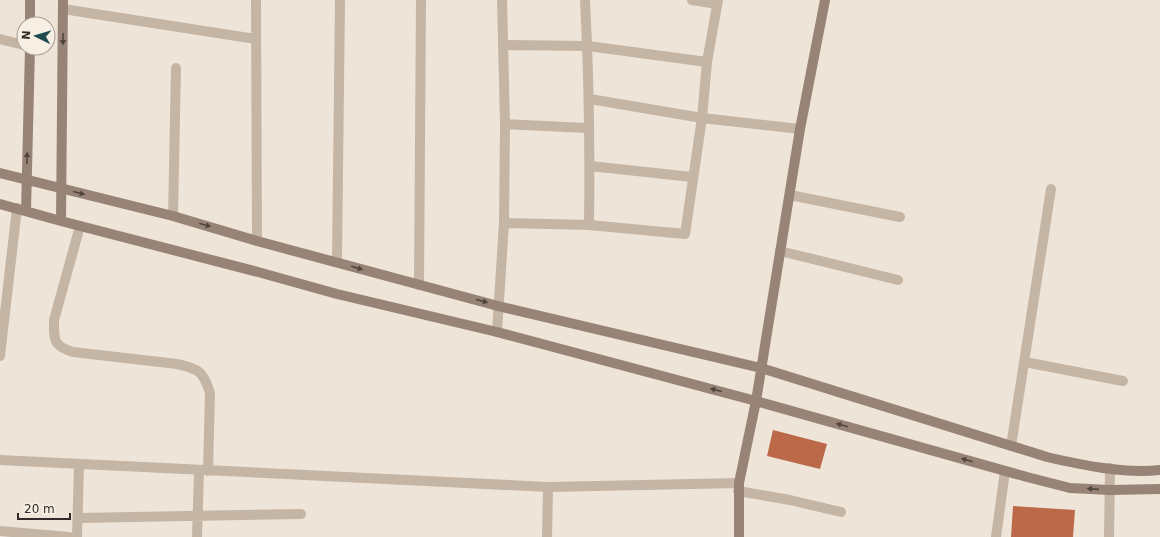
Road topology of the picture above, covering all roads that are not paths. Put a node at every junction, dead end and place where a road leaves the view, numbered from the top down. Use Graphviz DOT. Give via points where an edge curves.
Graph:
graph roads {
  1 [pos="30,0"];
  2 [pos="256,0"];
  3 [pos="340,0"];
  4 [pos="421,0"];
  5 [pos="502,0"];
  6 [pos="585,0"];
  7 [pos="692,0"];
  8 [pos="825,0"];
  9 [pos="717,2"];
  10 [pos="63,4"];
  11 [pos="30,16"];
  12 [pos="0,39"];
  13 [pos="256,39"];
  14 [pos="16,43"];
  15 [pos="503,45"];
  16 [pos="588,46"];
  17 [pos="30,56"];
  18 [pos="707,62"];
  19 [pos="176,68"];
  20 [pos="590,99"];
  21 [pos="702,118"];
  22 [pos="505,124"];
  23 [pos="588,128"];
  24 [pos="800,129"];
  25 [pos="590,166"];
  26 [pos="0,173"];
  27 [pos="692,177"];
  28 [pos="26,180"];
  29 [pos="61,189"];
  30 [pos="1051,189"];
  31 [pos="790,195"];
  32 [pos="0,204"];
  33 [pos="21,209"];
  34 [pos="173,216"];
  35 [pos="900,217"];
  36 [pos="61,221"];
  37 [pos="504,223"];
  38 [pos="589,225"];
  39 [pos="80,226"];
  40 [pos="257,240"];
  41 [pos="780,251"];
  42 [pos="337,262"];
  43 [pos="898,280"];
  44 [pos="419,285"];
  45 [pos="498,306"];
  46 [pos="497,332"];
  47 [pos="0,356"];
  48 [pos="1025,362"];
  49 [pos="761,368"];
  50 [pos="1123,380"];
  51 [pos="756,401"];
  52 [pos="1012,446"];
  53 [pos="0,460"];
  54 [pos="79,464"];
  55 [pos="1110,468"];
  56 [pos="1160,470"];
  57 [pos="203,471"];
  58 [pos="1005,471"];
  59 [pos="548,487"];
  60 [pos="738,487"];
  61 [pos="1160,489"];
  62 [pos="1110,490"];
  63 [pos="841,512"];
  64 [pos="301,514"];
  65 [pos="198,516"];
  66 [pos="78,518"];
  67 [pos="0,530"];
  68 [pos="69,537"];
  69 [pos="77,537"];
  70 [pos="197,537"];
  71 [pos="547,537"];
  72 [pos="739,537"];
  73 [pos="996,537"];
  74 [pos="1109,537"];
  1 -- 11 [label="main road"];
  2 -- 13 [label="street"];
  3 -- 42 [label="street"];
  4 -- 44 [label="street"];
  5 -- 15 [label="street"];
  6 -- 16 [label="street"];
  7 -- 9 [label="street"];
  8 -- 24 [label="main road"];
  9 -- 18 [label="street"];
  10 -- 13 [label="street"];
  10 -- 29 [label="main road, one-way"];
  12 -- 14 [label="street"];
  13 -- 40 [label="street"];
  15 -- 16 [label="street"];
  15 -- 22 [label="street"];
  16 -- 18 [label="street"];
  16 -- 20 [label="street"];
  28 -- 17 [label="main road, one-way"];
  18 -- 21 [label="street"];
  19 -- 34 [label="street"];
  20 -- 21 [label="street"];
  20 -- 23 [label="street"];
  21 -- 24 [label="street"];
  21 -- 27 [label="street"];
  22 -- 23 [label="street"];
  22 -- 37 [label="street"];
  23 -- 25 [label="street"];
  24 -- 31 [label="main road"];
  25 -- 27 [label="street"];
  25 -- 38 [label="street"];
  26 -- 28 [label="main road"];
  27 -- 38 [label="street" via="685,234"];
  28 -- 29 [label="main road"];
  28 -- 33 [label="main road"];
  29 -- 34 [label="main road, one-way"];
  29 -- 36 [label="main road"];
  30 -- 48 [label="street"];
  31 -- 35 [label="street"];
  31 -- 41 [label="main road"];
  32 -- 33 [label="main road"];
  33 -- 36 [label="main road"];
  33 -- 47 [label="street"];
  34 -- 40 [label="main road, one-way"];
  36 -- 39 [label="main road"];
  37 -- 38 [label="street"];
  37 -- 45 [label="street"];
  39 -- 46 [label="main road" via="337,294"];
  39 -- 57 [label="street" via="54,320 56,344 73,352 177,364 192,367 201,373 210,393"];
  40 -- 42 [label="main road"];
  41 -- 43 [label="street"];
  41 -- 49 [label="main road"];
  42 -- 44 [label="main road, one-way"];
  44 -- 45 [label="main road, one-way"];
  45 -- 46 [label="street"];
  45 -- 49 [label="main road"];
  51 -- 46 [label="main road, one-way"];
  48 -- 50 [label="street"];
  48 -- 52 [label="street"];
  49 -- 51 [label="main road"];
  49 -- 52 [label="main road"];
  58 -- 51 [label="main road, one-way"];
  51 -- 60 [label="main road"];
  52 -- 55 [label="main road" via="1073,463"];
  53 -- 54 [label="street"];
  54 -- 57 [label="street"];
  54 -- 66 [label="street"];
  55 -- 56 [label="main road" via="1146,472"];
  55 -- 62 [label="street"];
  57 -- 59 [label="street"];
  57 -- 65 [label="street"];
  62 -- 58 [label="main road, one-way" via="1070,488"];
  58 -- 73 [label="street"];
  59 -- 60 [label="street"];
  59 -- 71 [label="street"];
  60 -- 63 [label="street"];
  60 -- 72 [label="main road"];
  61 -- 62 [label="main road"];
  62 -- 74 [label="street"];
  64 -- 65 [label="street"];
  65 -- 66 [label="street"];
  65 -- 70 [label="street"];
  66 -- 69 [label="street"];
  67 -- 68 [label="street"];
}
